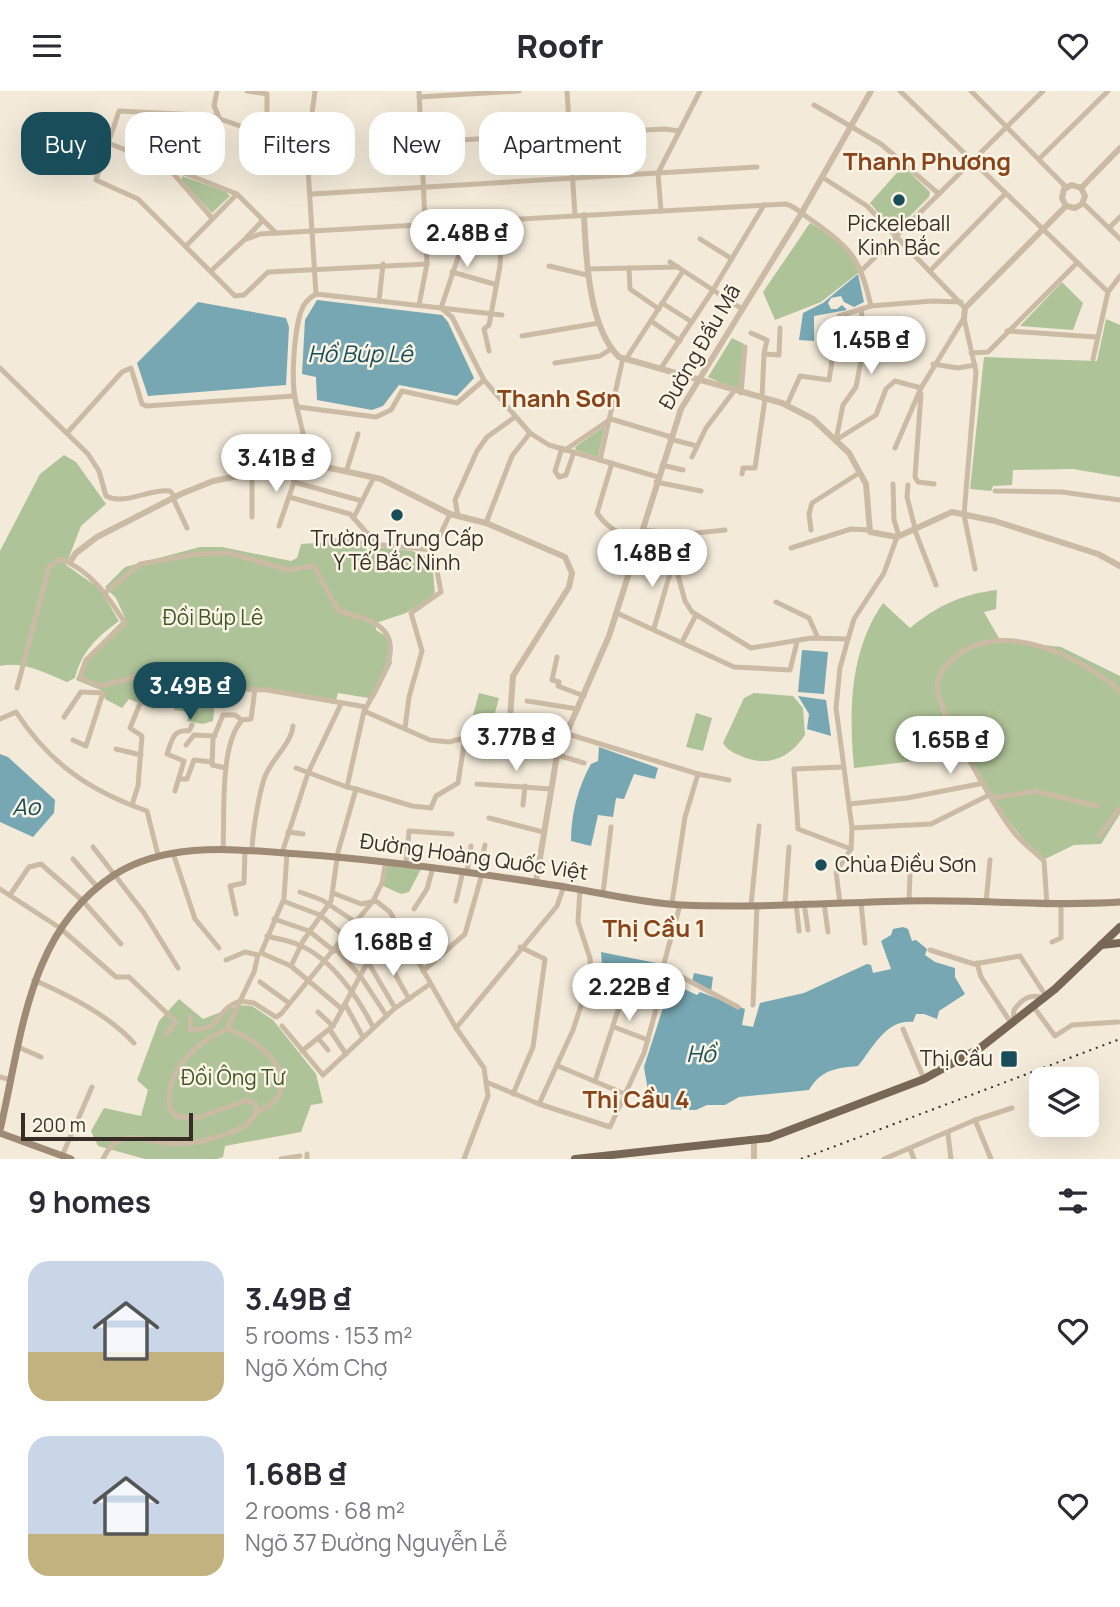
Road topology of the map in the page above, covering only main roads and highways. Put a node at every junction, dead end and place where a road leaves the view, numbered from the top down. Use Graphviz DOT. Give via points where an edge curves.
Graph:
graph roads {
  1 [pos="1120,901"];
  2 [pos="1120,927"];
  3 [pos="1120,943"];
  4 [pos="1101,945"];
  5 [pos="0,1131"];
  6 [pos="71,1159"];
  7 [pos="575,1159"];
  1 -- 5 [label="main road, Đường Hoàng Quốc Việt" via="1061,906 909,901 676,904 386,861 223,850 158,855 115,875 60,928 34,980"];
  2 -- 4 [label="main road"];
  3 -- 4 [label="main road"];
  4 -- 7 [label="main road" via="980,1048 924,1079 754,1140"];
  5 -- 6 [label="main road"];
}
